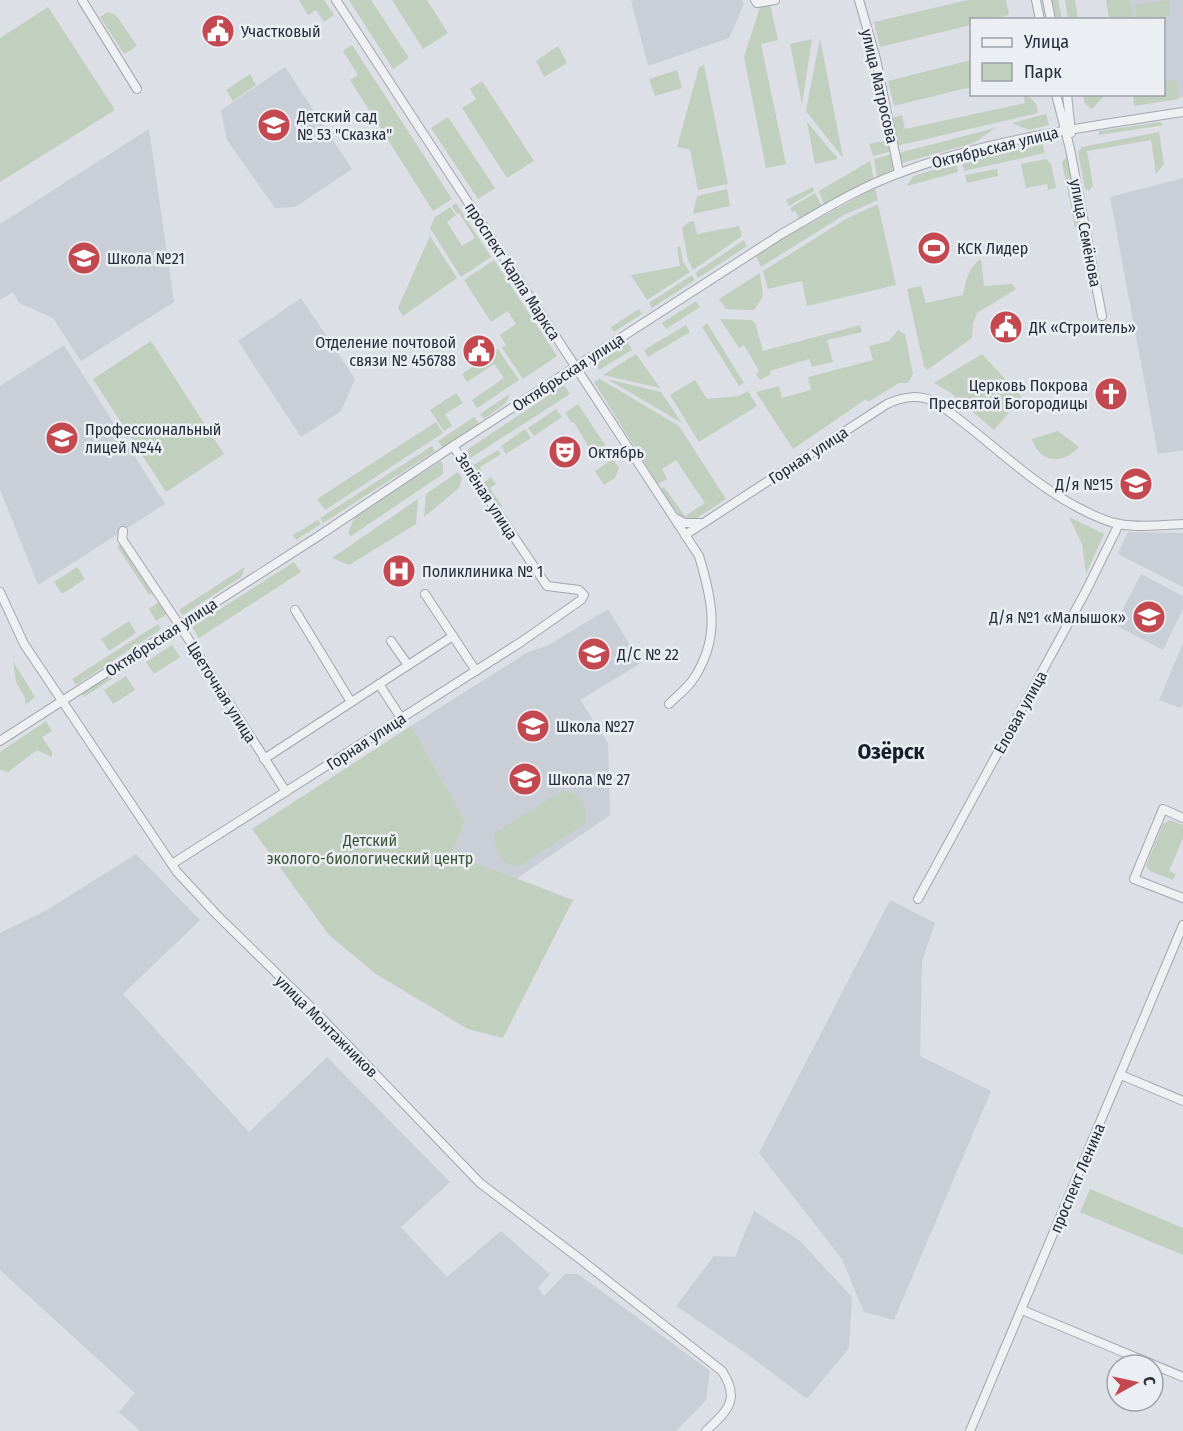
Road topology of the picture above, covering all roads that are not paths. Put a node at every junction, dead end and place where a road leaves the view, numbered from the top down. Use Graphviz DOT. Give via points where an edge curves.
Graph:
graph roads {
  1 [pos="82,0"];
  2 [pos="336,0"];
  3 [pos="775,0"];
  4 [pos="859,0"];
  5 [pos="1036,0"];
  6 [pos="1047,0"];
  7 [pos="756,2"];
  8 [pos="1040,18"];
  9 [pos="1051,18"];
  10 [pos="136,88"];
  11 [pos="1057,96"];
  12 [pos="1067,96"];
  13 [pos="1183,112"];
  14 [pos="1068,130"];
  15 [pos="899,173"];
  16 [pos="1102,316"];
  17 [pos="576,367"];
  18 [pos="453,446"];
  19 [pos="671,515"];
  20 [pos="705,521"];
  21 [pos="1119,524"];
  22 [pos="1183,524"];
  23 [pos="123,531"];
  24 [pos="685,535"];
  25 [pos="540,576"];
  26 [pos="0,592"];
  27 [pos="425,594"];
  28 [pos="295,610"];
  29 [pos="180,626"];
  30 [pos="453,636"];
  31 [pos="391,641"];
  32 [pos="408,665"];
  33 [pos="476,671"];
  34 [pos="379,684"];
  35 [pos="61,702"];
  36 [pos="351,702"];
  37 [pos="669,704"];
  38 [pos="401,718"];
  39 [pos="0,741"];
  40 [pos="264,759"];
  41 [pos="286,792"];
  42 [pos="1183,818"];
  43 [pos="172,864"];
  44 [pos="1183,898"];
  45 [pos="918,899"];
  46 [pos="1183,926"];
  47 [pos="1121,1075"];
  48 [pos="1183,1101"];
  49 [pos="1022,1311"];
  50 [pos="1183,1377"];
  51 [pos="706,1431"];
  52 [pos="970,1431"];
  1 -- 10 [label="street"];
  2 -- 17 [label="street, проспект Карла Маркса"];
  3 -- 7 [label="street"];
  4 -- 15 [label="street, улица Матросова" via="876,59"];
  5 -- 8 [label="street"];
  6 -- 9 [label="street"];
  11 -- 14 [label="street, улица Семёнова"];
  12 -- 14 [label="street, улица Семёнова"];
  13 -- 14 [label="street, Октябрьская улица"];
  14 -- 15 [label="street, Октябрьская улица" via="956,154"];
  14 -- 16 [label="street, улица Семёнова"];
  15 -- 17 [label="street, Октябрьская улица" via="780,235"];
  17 -- 18 [label="street, Октябрьская улица"];
  17 -- 19 [label="street, проспект Карла Маркса"];
  18 -- 25 [label="street, Зелёная улица"];
  18 -- 29 [label="street, Октябрьская улица"];
  19 -- 20 [label="street" via="692,525"];
  19 -- 24 [label="street, проспект Карла Маркса"];
  20 -- 21 [label="street, Горная улица" via="887,404 909,397 938,403 1020,470 1095,516"];
  20 -- 24 [label="street, Горная улица"];
  21 -- 22 [label="street"];
  21 -- 45 [label="street, Еловая улица"];
  23 -- 29 [label="street, Цветочная улица" via="122,539"];
  24 -- 37 [label="street, проспект Карла Маркса" via="699,556 713,623 709,650 692,682"];
  25 -- 33 [label="street, Горная улица" via="547,586 579,590 584,595 559,617"];
  26 -- 35 [label="street, улица Монтажников" via="24,644"];
  27 -- 30 [label="street"];
  28 -- 36 [label="street"];
  29 -- 35 [label="street, Октябрьская улица"];
  29 -- 40 [label="street, Цветочная улица"];
  30 -- 32 [label="street"];
  30 -- 33 [label="street"];
  31 -- 32 [label="street"];
  32 -- 34 [label="street"];
  33 -- 38 [label="street, Горная улица"];
  34 -- 36 [label="street"];
  34 -- 38 [label="street"];
  35 -- 39 [label="street, Октябрьская улица"];
  35 -- 43 [label="street, улица Монтажников"];
  36 -- 40 [label="street"];
  38 -- 41 [label="street, Горная улица"];
  40 -- 41 [label="street, Цветочная улица"];
  41 -- 43 [label="street, Горная улица"];
  42 -- 44 [label="street" via="1163,809 1134,879"];
  43 -- 51 [label="street, улица Монтажников" via="183,880 469,1173 722,1371 731,1389 731,1400 728,1409"];
  46 -- 47 [label="street, проспект Ленина"];
  47 -- 48 [label="street"];
  47 -- 49 [label="street, проспект Ленина"];
  49 -- 50 [label="street"];
  49 -- 52 [label="street, проспект Ленина"];
}
